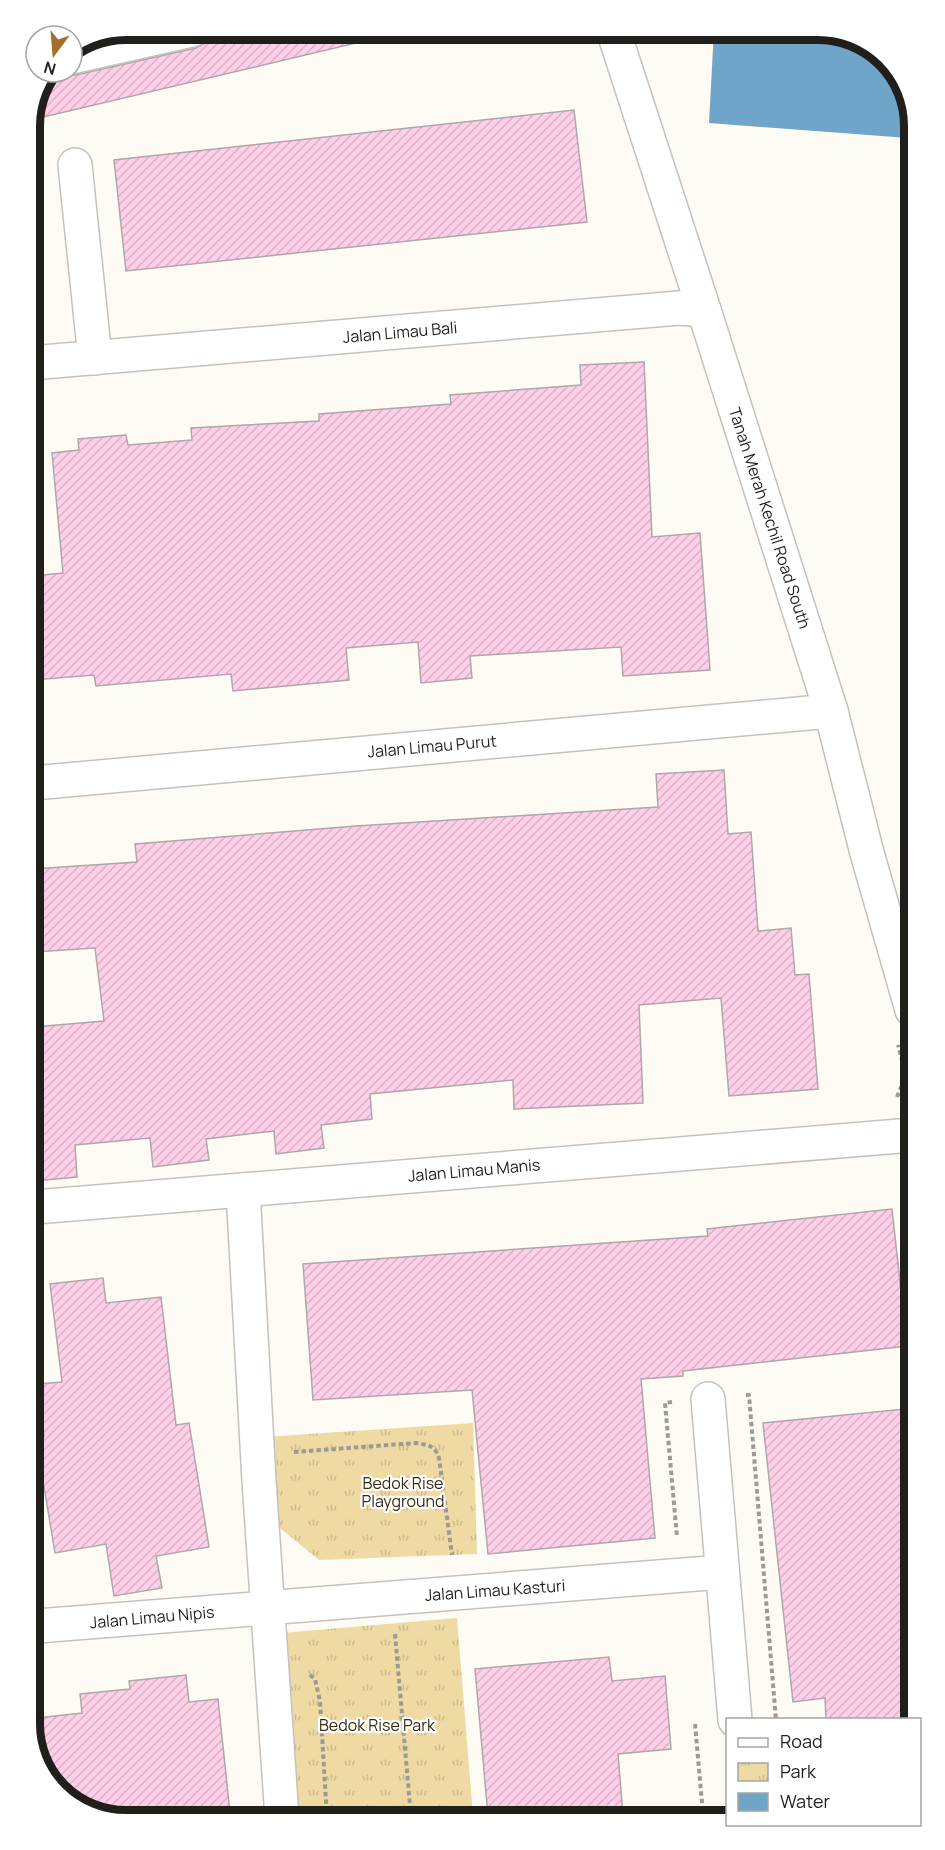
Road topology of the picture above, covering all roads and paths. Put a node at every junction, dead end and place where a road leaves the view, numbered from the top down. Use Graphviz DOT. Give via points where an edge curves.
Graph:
graph roads {
  1 [pos="147,40"];
  2 [pos="617,41"];
  3 [pos="84,54"];
  4 [pos="75,165"];
  5 [pos="705,310"];
  6 [pos="95,358"];
  7 [pos="41,362"];
  8 [pos="831,711"];
  9 [pos="41,782"];
  10 [pos="904,982"];
  11 [pos="896,1040"];
  12 [pos="904,1068"];
  13 [pos="904,1080"];
  14 [pos="892,1099"];
  15 [pos="904,1136"];
  16 [pos="243,1190"];
  17 [pos="40,1207"];
  18 [pos="708,1399"];
  19 [pos="258,1454"];
  20 [pos="453,1563"];
  21 [pos="722,1572"];
  22 [pos="392,1598"];
  23 [pos="268,1607"];
  24 [pos="40,1626"];
  25 [pos="735,1718"];
  26 [pos="281,1809"];
  27 [pos="410,1809"];
  1 -- 3 [label="street"];
  2 -- 5 [label="street, Tanah Merah Kechil Road South"];
  4 -- 6 [label="street"];
  5 -- 6 [label="street, Jalan Limau Bali" via="667,309"];
  5 -- 8 [label="street, Tanah Merah Kechil Road South"];
  6 -- 7 [label="street, Jalan Limau Bali"];
  8 -- 9 [label="street, Jalan Limau Purut"];
  8 -- 10 [label="street, Tanah Merah Kechil Road South"];
  11 -- 12 [label="path"];
  13 -- 14 [label="path" via="898,1096"];
  15 -- 16 [label="street, Jalan Limau Manis"];
  16 -- 17 [label="street, Jalan Limau Manis"];
  16 -- 19 [label="street"];
  18 -- 21 [label="street"];
  19 -- 20 [label="path" via="430,1445 439,1458"];
  19 -- 23 [label="street"];
  21 -- 22 [label="street, Jalan Limau Kasturi"];
  21 -- 25 [label="street"];
  22 -- 23 [label="street, Jalan Limau Kasturi"];
  22 -- 27 [label="path"];
  23 -- 24 [label="street, Jalan Limau Nipis"];
  23 -- 26 [label="street"];
}
